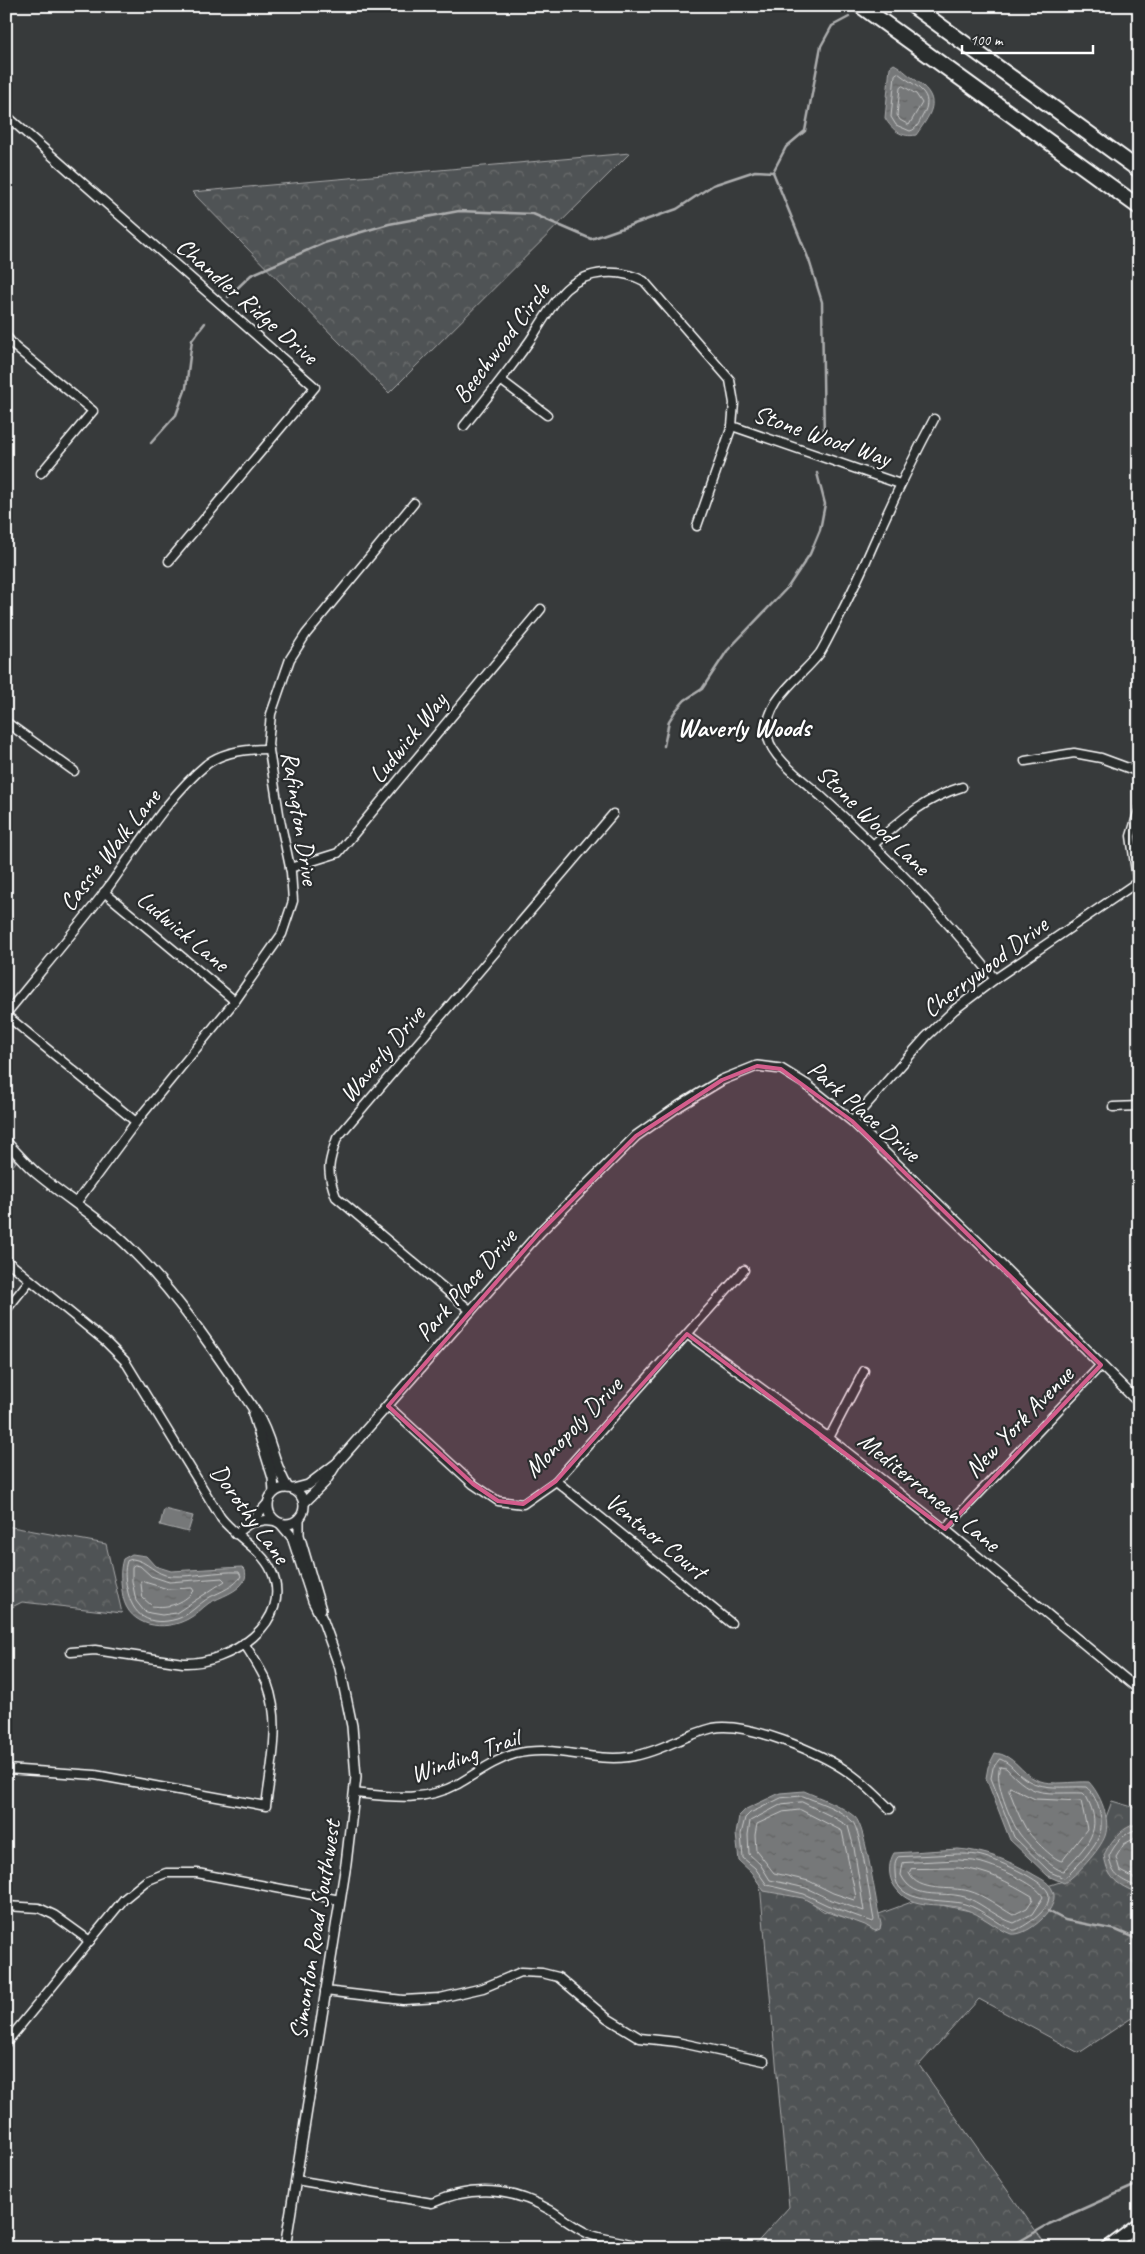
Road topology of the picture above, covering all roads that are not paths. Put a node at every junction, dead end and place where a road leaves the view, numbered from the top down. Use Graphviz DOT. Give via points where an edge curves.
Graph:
graph roads {
  1 [pos="861,6"];
  2 [pos="913,6"];
  3 [pos="6,122"];
  4 [pos="1139,170"];
  5 [pos="1139,207"];
  6 [pos="6,336"];
  7 [pos="502,381"];
  8 [pos="546,415"];
  9 [pos="934,419"];
  10 [pos="464,426"];
  11 [pos="732,426"];
  12 [pos="41,473"];
  13 [pos="900,484"];
  14 [pos="414,503"];
  15 [pos="697,526"];
  16 [pos="169,561"];
  17 [pos="541,609"];
  18 [pos="6,722"];
  19 [pos="269,749"];
  20 [pos="1025,760"];
  21 [pos="74,771"];
  22 [pos="1139,772"];
  23 [pos="962,787"];
  24 [pos="1139,810"];
  25 [pos="613,814"];
  26 [pos="874,844"];
  27 [pos="290,868"];
  28 [pos="1136,883"];
  29 [pos="104,892"];
  30 [pos="1139,893"];
  31 [pos="995,979"];
  32 [pos="236,1001"];
  33 [pos="6,1015"];
  34 [pos="1113,1106"];
  35 [pos="1139,1106"];
  36 [pos="852,1121"];
  37 [pos="136,1122"];
  38 [pos="6,1142"];
  39 [pos="76,1203"];
  40 [pos="6,1260"];
  41 [pos="744,1270"];
  42 [pos="30,1280"];
  43 [pos="6,1310"];
  44 [pos="471,1311"];
  45 [pos="686,1334"];
  46 [pos="1101,1365"];
  47 [pos="864,1371"];
  48 [pos="1139,1402"];
  49 [pos="388,1406"];
  50 [pos="251,1407"];
  51 [pos="829,1438"];
  52 [pos="337,1463"];
  53 [pos="556,1481"];
  54 [pos="291,1488"];
  55 [pos="274,1492"];
  56 [pos="304,1502"];
  57 [pos="268,1504"];
  58 [pos="298,1519"];
  59 [pos="278,1522"];
  60 [pos="250,1523"];
  61 [pos="945,1529"];
  62 [pos="235,1534"];
  63 [pos="323,1620"];
  64 [pos="731,1623"];
  65 [pos="244,1643"];
  66 [pos="71,1652"];
  67 [pos="1139,1690"];
  68 [pos="6,1769"];
  69 [pos="355,1793"];
  70 [pos="890,1809"];
  71 [pos="340,1900"];
  72 [pos="6,1906"];
  73 [pos="90,1941"];
  74 [pos="325,1991"];
  75 [pos="6,2043"];
  76 [pos="764,2061"];
  77 [pos="296,2180"];
  78 [pos="1139,2224"];
  79 [pos="285,2248"];
  80 [pos="641,2248"];
  81 [pos="1106,2248"];
  1 -- 5 [label="highway"];
  2 -- 4 [label="highway"];
  3 -- 16 [label="street, Chandler Ridge Drive" via="9,118 315,387"];
  6 -- 12 [label="street" via="93,411"];
  7 -- 8 [label="street"];
  7 -- 10 [label="street, Beechwood Circle"];
  7 -- 11 [label="street, Beechwood Circle" via="566,289 596,274 631,274 644,281 730,380 734,403"];
  9 -- 13 [label="street, Stone Wood Lane"];
  11 -- 13 [label="street, Stone Wood Way"];
  11 -- 15 [label="street, Beechwood Circle"];
  13 -- 26 [label="street, Stone Wood Lane" via="852,594 820,653 781,694 768,726 768,739 783,763"];
  14 -- 19 [label="street, Rafington Drive" via="306,634 290,659 271,714"];
  17 -- 27 [label="street, Ludwick Way" via="338,852"];
  18 -- 21 [label="street"];
  19 -- 27 [label="street, Rafington Drive"];
  19 -- 29 [label="street, Cassie Walk Lane" via="248,749 208,763 174,798"];
  20 -- 22 [label="street" via="1074,752"];
  23 -- 26 [label="street" via="940,794 915,810"];
  24 -- 28 [label="street" via="1131,836"];
  25 -- 44 [label="street, Waverly Drive" via="336,1138 329,1160 329,1178 336,1197"];
  26 -- 31 [label="street, Stone Wood Lane" via="951,926"];
  27 -- 32 [label="street, Rafington Drive" via="293,901 282,934"];
  28 -- 30 [label="street"];
  28 -- 31 [label="street, Cherrywood Drive"];
  29 -- 32 [label="street, Ludwick Lane"];
  29 -- 33 [label="street, Cassie Walk Lane"];
  31 -- 36 [label="street, Cherrywood Drive" via="954,1010 926,1037"];
  32 -- 37 [label="street, Rafington Drive"];
  33 -- 37 [label="street, Cassie Walk Lane"];
  34 -- 35 [label="street"];
  36 -- 44 [label="street, Park Place Drive" via="781,1069 756,1066 722,1080 636,1136 546,1225"];
  36 -- 46 [label="street, Park Place Drive"];
  37 -- 39 [label="street, Rafington Drive"];
  38 -- 39 [label="street" via="34,1171"];
  39 -- 50 [label="street" via="131,1249 166,1287"];
  40 -- 42 [label="street, Dorothy Lane"];
  41 -- 45 [label="street, Monopoly Drive"];
  42 -- 43 [label="street"];
  42 -- 62 [label="street, Dorothy Lane" via="125,1361 221,1518"];
  44 -- 49 [label="street, Park Place Drive"];
  45 -- 51 [label="street, Mediterranean Lane"];
  45 -- 53 [label="street, Monopoly Drive"];
  46 -- 48 [label="street, Park Place Drive"];
  46 -- 61 [label="street, New York Avenue"];
  47 -- 51 [label="street"];
  49 -- 52 [label="street, Park Place Drive"];
  49 -- 53 [label="street, Monopoly Drive" via="473,1484 498,1501 523,1504"];
  50 -- 54 [label="street" via="269,1438 280,1475"];
  50 -- 55 [label="street" via="273,1478"];
  51 -- 61 [label="street, Mediterranean Lane"];
  52 -- 54 [label="street, Park Place Drive" via="308,1485"];
  52 -- 56 [label="street, Park Place Drive" via="325,1482"];
  53 -- 64 [label="street, Ventnor Court"];
  54 -- 55 [label="street"];
  54 -- 56 [label="street"];
  55 -- 57 [label="street"];
  56 -- 58 [label="street"];
  57 -- 59 [label="street" via="268,1511"];
  57 -- 60 [label="street"];
  58 -- 59 [label="street" via="293,1523"];
  58 -- 63 [label="street, Simonton Road Southwest"];
  59 -- 60 [label="street"];
  59 -- 63 [label="street, Simonton Road Southwest" via="292,1537 313,1601"];
  60 -- 62 [label="street"];
  61 -- 67 [label="street, Mediterranean Lane"];
  62 -- 65 [label="street, Dorothy Lane" via="262,1557 270,1568 276,1589 276,1603 270,1619"];
  63 -- 69 [label="street, Simonton Road Southwest" via="346,1694 354,1742"];
  65 -- 66 [label="street, Dorothy Lane" via="195,1664 95,1650"];
  65 -- 68 [label="street" via="266,1681 274,1712 275,1734 266,1806 95,1775"];
  69 -- 70 [label="street, Winding Trail" via="416,1798 451,1788 488,1765 516,1754 544,1751 602,1758 628,1757 724,1727 748,1730 814,1752 848,1771"];
  69 -- 71 [label="street, Simonton Road Southwest"];
  71 -- 73 [label="street" via="197,1873 166,1872 146,1881 124,1899"];
  71 -- 74 [label="street, Simonton Road Southwest"];
  72 -- 73 [label="street" via="38,1908 54,1915"];
  73 -- 75 [label="street"];
  74 -- 76 [label="street" via="403,2000 440,1998 483,1988 521,1972 542,1973 558,1977 607,2018 640,2038 677,2042"];
  74 -- 77 [label="street, Simonton Road Southwest"];
  77 -- 79 [label="street, Simonton Road Southwest"];
  77 -- 80 [label="street" via="432,2203 474,2190 500,2192 524,2198 590,2234"];
  78 -- 81 [label="main road"];
}
